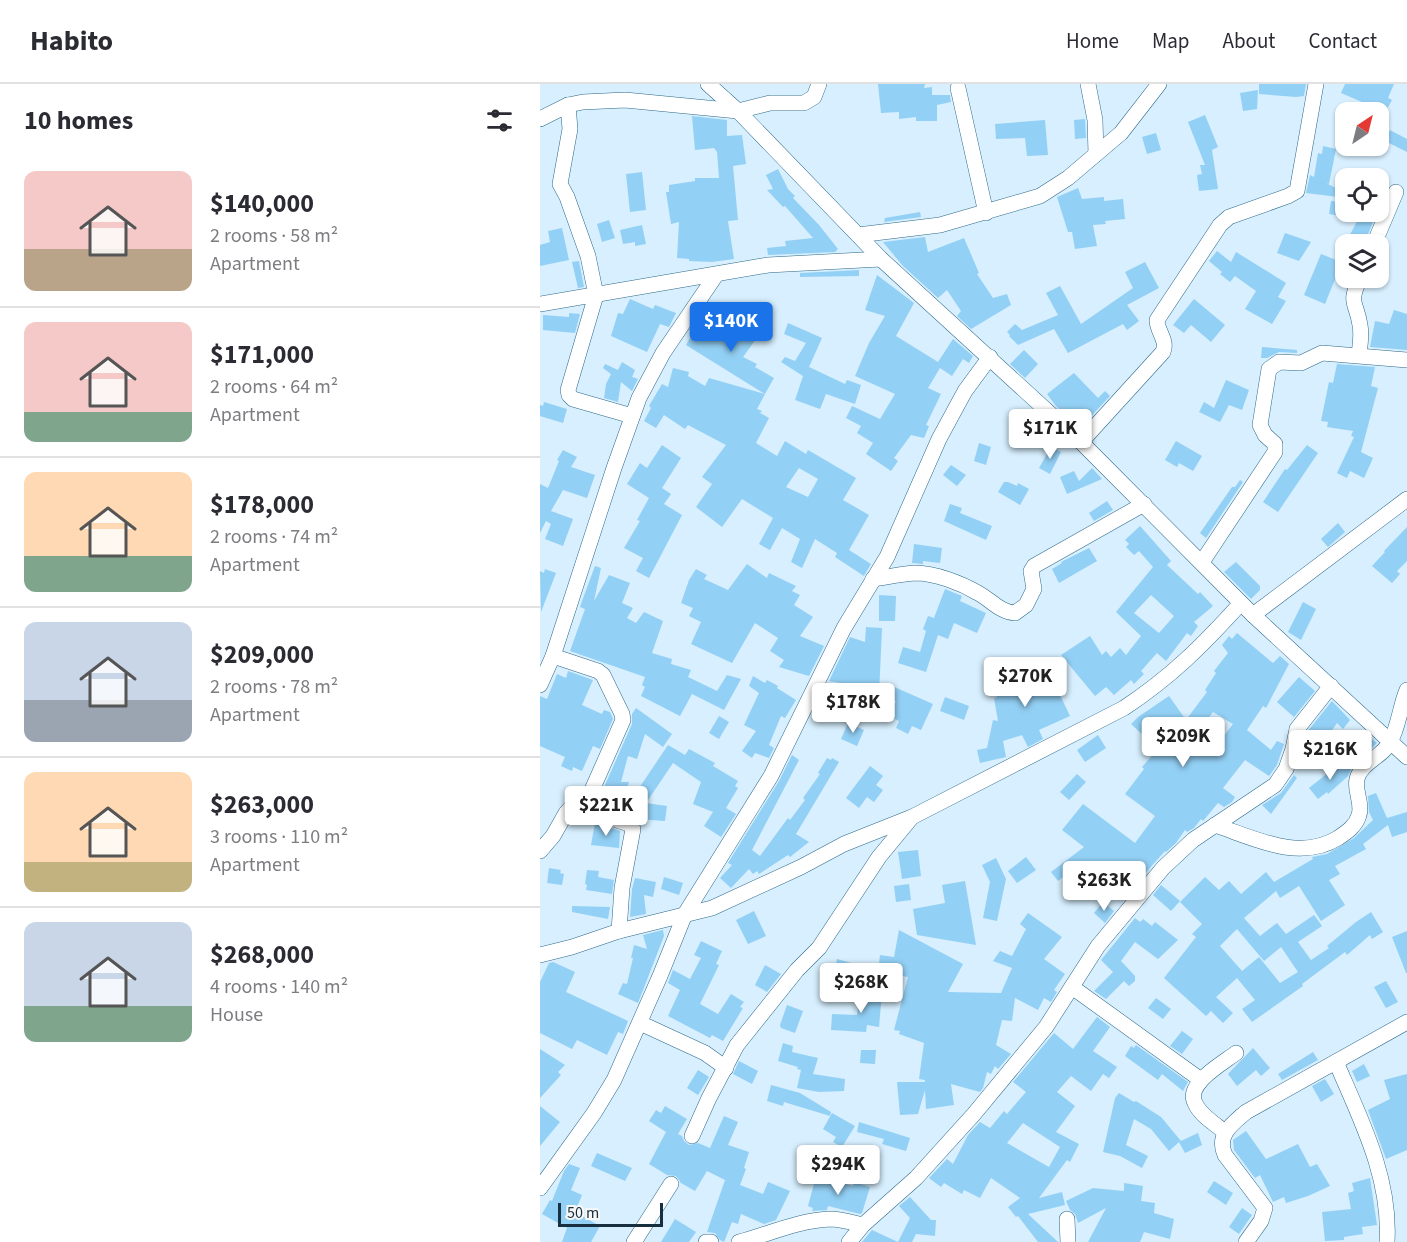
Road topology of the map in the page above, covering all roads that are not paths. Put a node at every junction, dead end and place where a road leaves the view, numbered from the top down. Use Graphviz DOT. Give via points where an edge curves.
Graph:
graph roads {
  1 [pos="708,84"];
  2 [pos="833,84"];
  3 [pos="1088,84"];
  4 [pos="1159,84"];
  5 [pos="1316,84"];
  6 [pos="958,88"];
  7 [pos="817,91"];
  8 [pos="568,105"];
  9 [pos="738,111"];
  10 [pos="540,119"];
  11 [pos="1096,154"];
  12 [pos="1396,192"];
  13 [pos="986,213"];
  14 [pos="1378,234"];
  15 [pos="858,235"];
  16 [pos="881,259"];
  17 [pos="716,275"];
  18 [pos="1356,288"];
  19 [pos="596,295"];
  20 [pos="540,304"];
  21 [pos="1359,355"];
  22 [pos="990,357"];
  23 [pos="1407,360"];
  24 [pos="632,416"];
  25 [pos="1081,442"];
  26 [pos="1407,499"];
  27 [pos="1144,504"];
  28 [pos="1202,562"];
  29 [pos="873,579"];
  30 [pos="1241,603"];
  31 [pos="1253,615"];
  32 [pos="553,656"];
  33 [pos="540,685"];
  34 [pos="1331,686"];
  35 [pos="1407,690"];
  36 [pos="1391,742"];
  37 [pos="1407,757"];
  38 [pos="582,803"];
  39 [pos="912,817"];
  40 [pos="1215,825"];
  41 [pos="540,851"];
  42 [pos="684,914"];
  43 [pos="619,932"];
  44 [pos="540,955"];
  45 [pos="1072,987"];
  46 [pos="1407,1022"];
  47 [pos="640,1023"];
  48 [pos="1236,1053"];
  49 [pos="1336,1062"];
  50 [pos="726,1068"];
  51 [pos="1201,1080"];
  52 [pos="1225,1132"];
  53 [pos="692,1136"];
  54 [pos="671,1184"];
  55 [pos="540,1188"];
  56 [pos="1067,1219"];
  57 [pos="863,1225"];
  58 [pos="634,1242"];
  59 [pos="706,1242"];
  60 [pos="711,1242"];
  61 [pos="739,1242"];
  62 [pos="849,1242"];
  63 [pos="1068,1242"];
  64 [pos="1246,1242"];
  65 [pos="1387,1242"];
  1 -- 9 [label="street"];
  2 -- 7 [label="street"];
  3 -- 11 [label="street"];
  4 -- 11 [label="street" via="1121,133"];
  5 -- 25 [label="street" via="1297,191 1229,217 1220,225 1157,320 1164,339 1163,352"];
  6 -- 13 [label="street"];
  7 -- 9 [label="street" via="804,103 770,103"];
  8 -- 9 [label="street" via="625,100"];
  8 -- 10 [label="street"];
  8 -- 19 [label="street" via="570,129 560,184 588,256"];
  9 -- 15 [label="street"];
  11 -- 13 [label="street" via="1040,196"];
  12 -- 14 [label="street"];
  13 -- 15 [label="street" via="940,225"];
  15 -- 16 [label="street"];
  16 -- 17 [label="street" via="768,265"];
  16 -- 22 [label="street"];
  17 -- 19 [label="street"];
  17 -- 24 [label="street" via="663,353"];
  18 -- 21 [label="street" via="1353,302 1361,329"];
  19 -- 20 [label="street"];
  19 -- 24 [label="street" via="569,395"];
  21 -- 23 [label="street"];
  21 -- 28 [label="street" via="1322,353 1301,363 1279,362 1269,369 1260,425 1264,435 1275,444 1275,452"];
  22 -- 25 [label="street"];
  22 -- 29 [label="street" via="939,439 900,532"];
  24 -- 32 [label="street"];
  25 -- 27 [label="street"];
  26 -- 31 [label="street"];
  27 -- 28 [label="street"];
  27 -- 29 [label="street" via="1034,566 1034,589 1026,605 1015,613 1002,610 964,586 929,575"];
  28 -- 30 [label="street"];
  29 -- 42 [label="street" via="831,653 771,776"];
  30 -- 31 [label="street"];
  30 -- 39 [label="street" via="1195,654 1124,708"];
  31 -- 34 [label="street"];
  32 -- 33 [label="street"];
  32 -- 38 [label="street" via="603,675 622,714 623,720 588,800"];
  34 -- 36 [label="street"];
  34 -- 40 [label="street" via="1297,729 1286,769 1275,785"];
  35 -- 36 [label="street"];
  36 -- 37 [label="street"];
  36 -- 40 [label="street" via="1357,778 1361,807 1357,820 1332,842 1311,849 1290,849"];
  38 -- 41 [label="street" via="574,804 566,813"];
  38 -- 43 [label="street" via="592,812 629,824 633,829"];
  39 -- 42 [label="street" via="844,844 712,908"];
  39 -- 50 [label="street" via="879,858 819,948 750,1028"];
  40 -- 45 [label="street" via="1176,854 1132,903"];
  42 -- 43 [label="street"];
  42 -- 47 [label="street"];
  43 -- 44 [label="street"];
  45 -- 51 [label="street"];
  45 -- 57 [label="street" via="1047,1027 967,1121 902,1192"];
  46 -- 49 [label="street"];
  47 -- 50 [label="street" via="705,1053"];
  47 -- 55 [label="street" via="606,1094"];
  48 -- 51 [label="street"];
  49 -- 52 [label="street" via="1246,1112"];
  49 -- 65 [label="street" via="1372,1144 1389,1222"];
  50 -- 53 [label="street"];
  51 -- 52 [label="street" via="1192,1094 1194,1103"];
  52 -- 64 [label="street" via="1225,1155 1265,1208"];
  54 -- 58 [label="street"];
  56 -- 63 [label="street"];
  57 -- 61 [label="street" via="832,1219 796,1223"];
  57 -- 62 [label="street"];
  59 -- 60 [label="street"];
}
